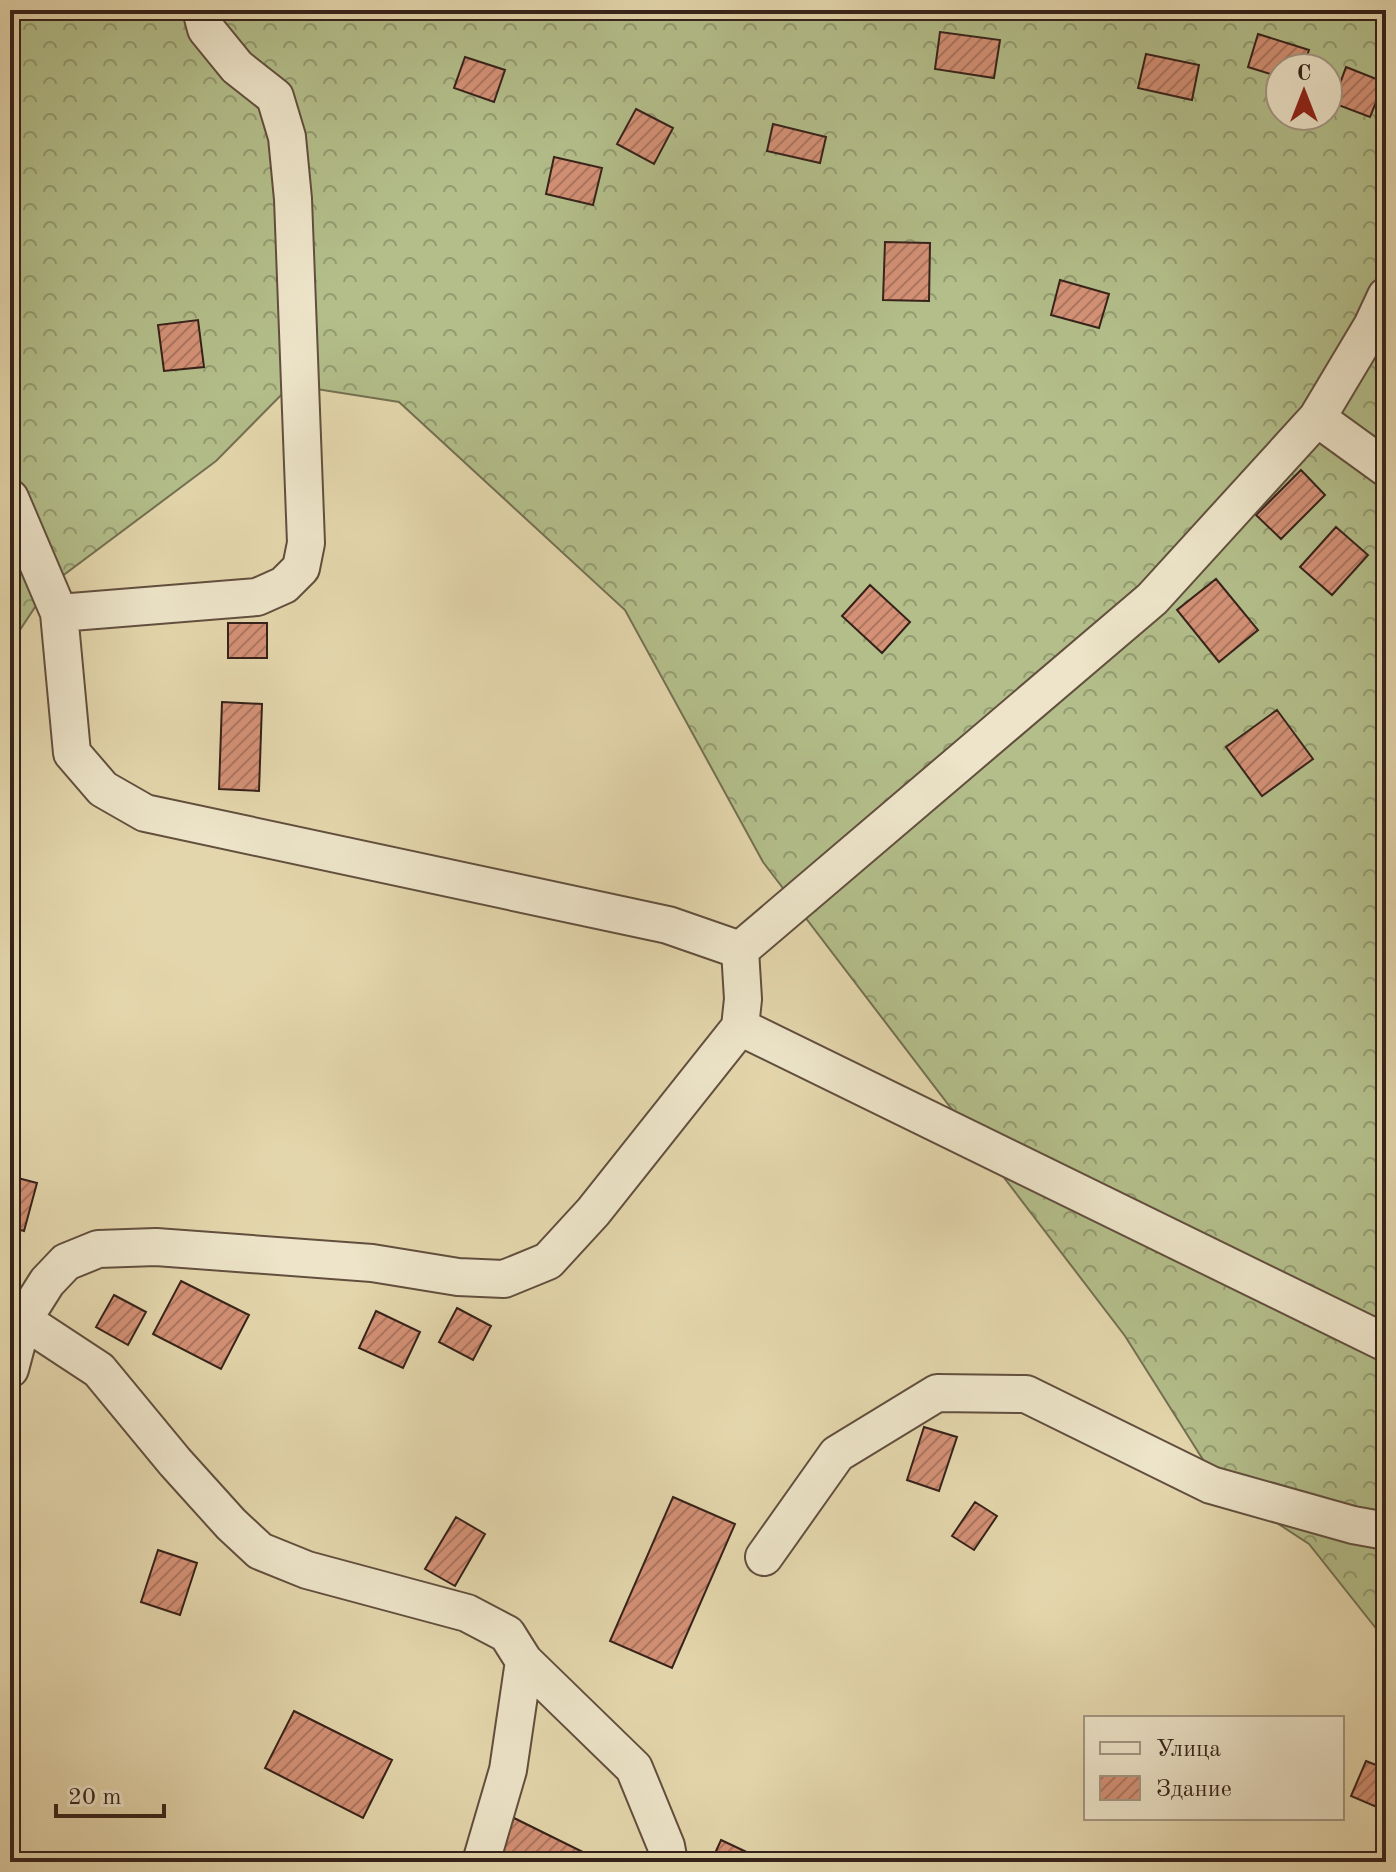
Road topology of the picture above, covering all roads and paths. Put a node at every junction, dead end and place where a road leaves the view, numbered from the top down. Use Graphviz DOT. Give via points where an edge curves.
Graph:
graph roads {
  1 [pos="201,10"];
  2 [pos="1386,296"];
  3 [pos="1317,418"];
  4 [pos="1386,468"];
  5 [pos="10,498"];
  6 [pos="59,613"];
  7 [pos="740,950"];
  8 [pos="740,1027"];
  9 [pos="16,1318"];
  10 [pos="1386,1343"];
  11 [pos="10,1369"];
  12 [pos="1386,1531"];
  13 [pos="764,1557"];
  14 [pos="524,1661"];
  15 [pos="481,1862"];
  16 [pos="669,1862"];
  1 -- 6 [label="street" via="206,29 237,67 275,97 287,137 306,543 301,568 284,585 257,597"];
  2 -- 3 [label="street"];
  3 -- 4 [label="street"];
  3 -- 7 [label="street" via="1152,599"];
  5 -- 6 [label="street"];
  6 -- 7 [label="street" via="72,753 103,789 145,813 668,925"];
  7 -- 8 [label="street"];
  8 -- 9 [label="street" via="548,1261 504,1279 156,1247 98,1249 66,1262"];
  8 -- 10 [label="street"];
  9 -- 11 [label="street"];
  9 -- 14 [label="street" via="99,1370 175,1462 260,1551 307,1570 467,1613 507,1634"];
  12 -- 13 [label="street" via="1211,1485 1026,1394 937,1393 837,1454"];
  14 -- 15 [label="street" via="508,1770"];
  14 -- 16 [label="street" via="634,1768"];
}
